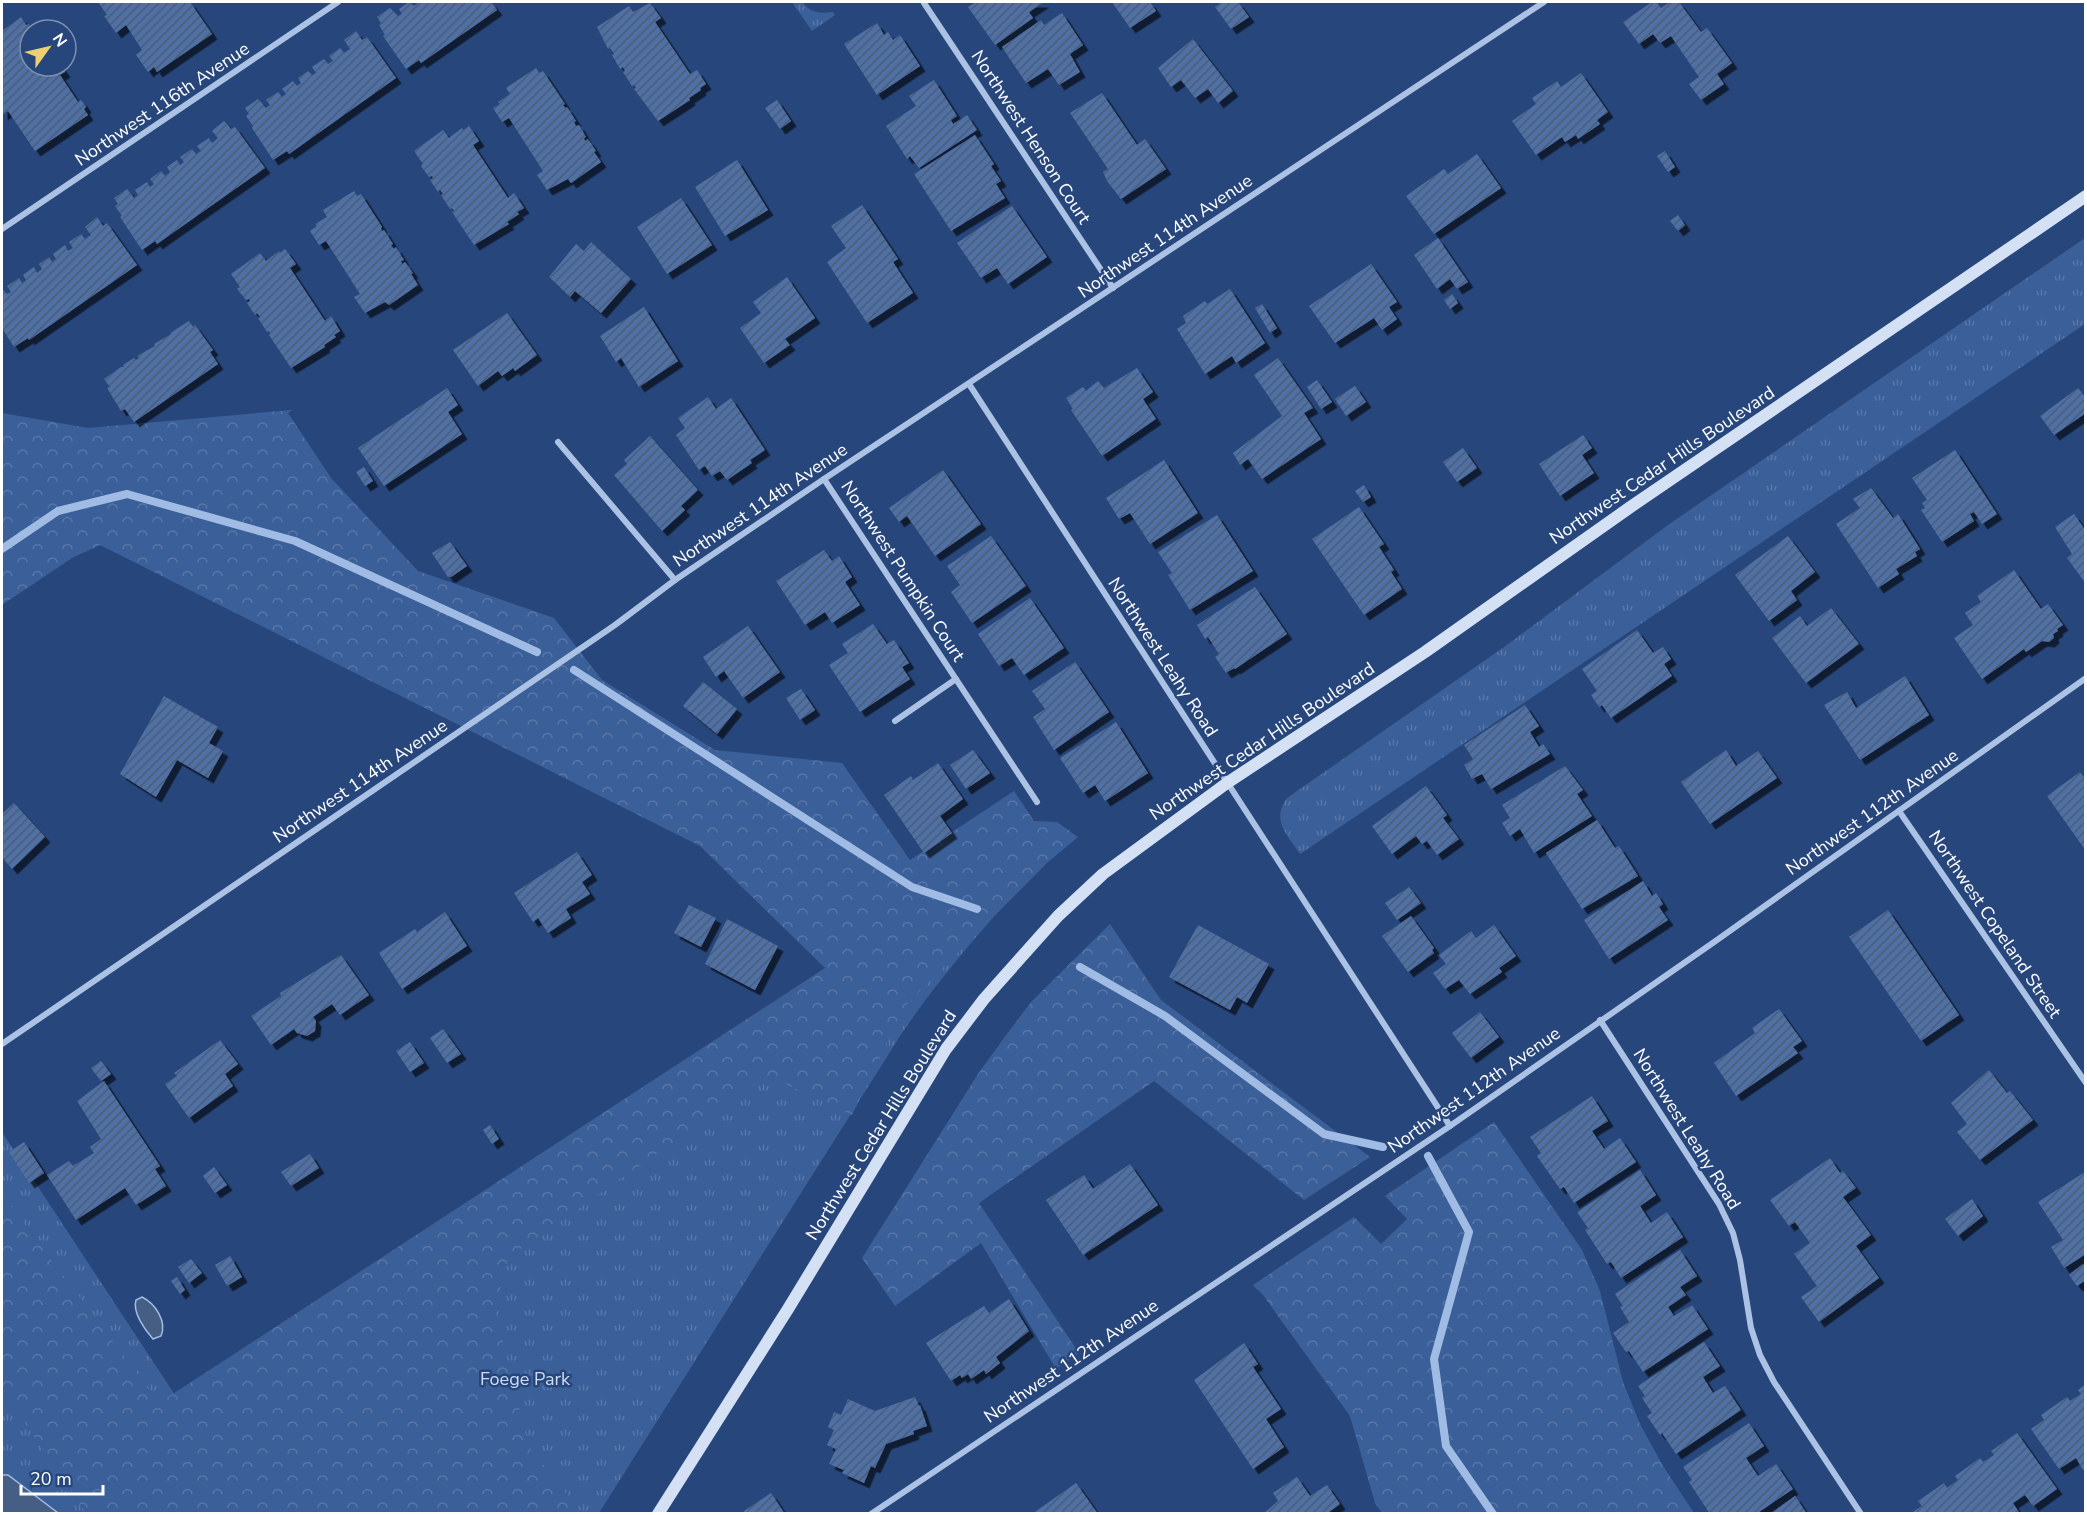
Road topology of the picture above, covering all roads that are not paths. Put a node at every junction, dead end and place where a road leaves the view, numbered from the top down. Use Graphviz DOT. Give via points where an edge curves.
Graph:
graph roads {
  1 [pos="338,2"];
  2 [pos="1544,2"];
  3 [pos="924,3"];
  4 [pos="2085,196"];
  5 [pos="2,229"];
  6 [pos="1113,288"];
  7 [pos="969,384"];
  8 [pos="558,442"];
  9 [pos="824,479"];
  10 [pos="675,580"];
  11 [pos="2085,678"];
  12 [pos="956,679"];
  13 [pos="896,721"];
  14 [pos="1227,783"];
  15 [pos="1037,802"];
  16 [pos="1899,811"];
  17 [pos="1600,1020"];
  18 [pos="2,1044"];
  19 [pos="2085,1083"];
  20 [pos="1450,1126"];
  21 [pos="658,1514"];
  22 [pos="871,1514"];
  23 [pos="1861,1514"];
  1 -- 5 [label="street, Northwest 116th Avenue"];
  2 -- 6 [label="street, Northwest 114th Avenue"];
  3 -- 6 [label="street, Northwest Henson Court"];
  4 -- 14 [label="main road, Northwest Cedar Hills Boulevard" via="1425,652"];
  6 -- 7 [label="street, Northwest 114th Avenue"];
  7 -- 9 [label="street, Northwest 114th Avenue"];
  7 -- 14 [label="street, Northwest Leahy Road"];
  8 -- 10 [label="street"];
  9 -- 10 [label="street, Northwest 114th Avenue"];
  9 -- 12 [label="street, Northwest Pumpkin Court"];
  10 -- 18 [label="street, Northwest 114th Avenue"];
  11 -- 16 [label="street, Northwest 112th Avenue"];
  12 -- 13 [label="street, Northwest Pumpkin Court"];
  12 -- 15 [label="street, Northwest Pumpkin Court"];
  14 -- 20 [label="street, Northwest Leahy Road"];
  14 -- 21 [label="main road, Northwest Cedar Hills Boulevard" via="1103,874 1058,916 984,999 946,1049"];
  16 -- 17 [label="street, Northwest 112th Avenue"];
  16 -- 19 [label="street, Northwest Copeland Street"];
  17 -- 20 [label="street, Northwest 112th Avenue"];
  17 -- 23 [label="street, Northwest Leahy Road" via="1719,1204 1733,1233 1760,1355"];
  20 -- 22 [label="street, Northwest 112th Avenue"];
}
